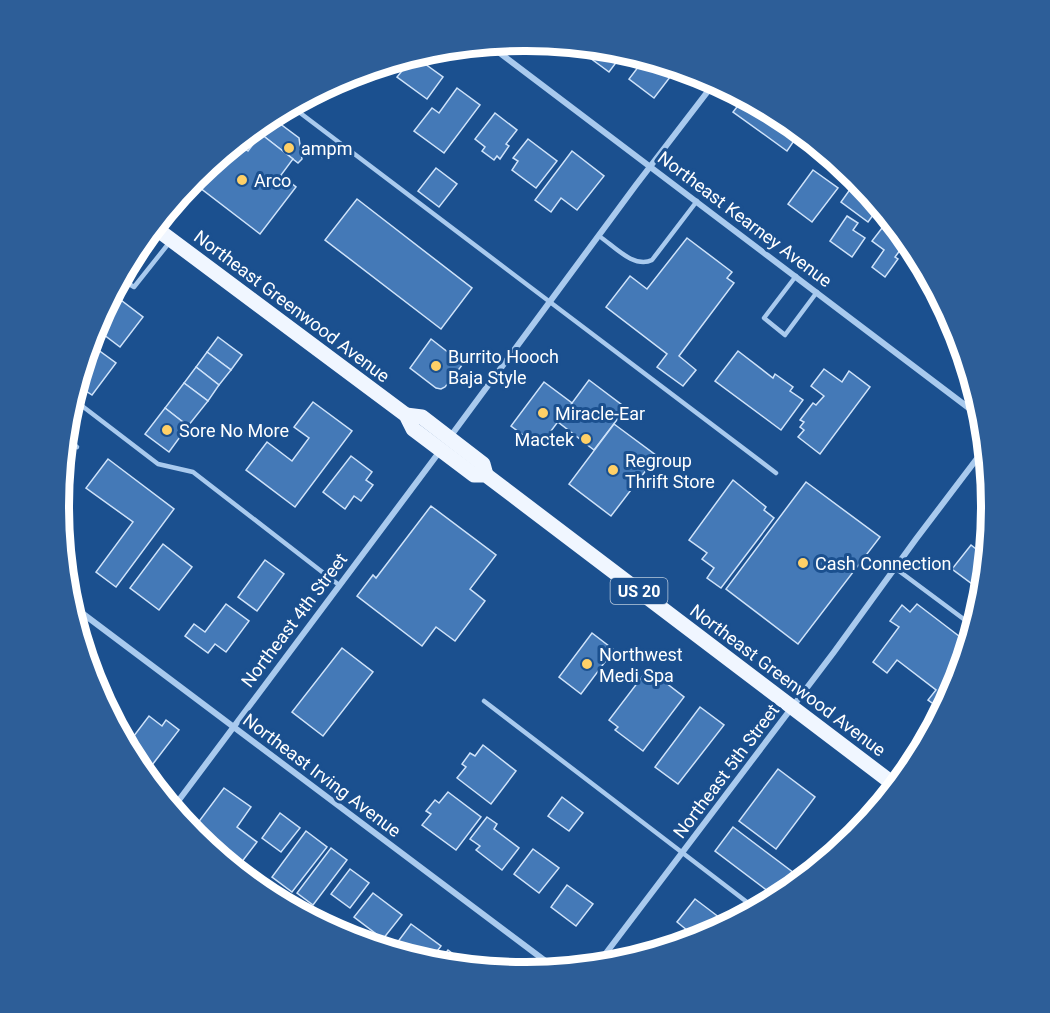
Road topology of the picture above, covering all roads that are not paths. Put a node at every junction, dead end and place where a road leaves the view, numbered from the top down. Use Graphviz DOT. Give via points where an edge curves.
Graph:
graph roads {
  1 [pos="499,52"];
  2 [pos="709,90"];
  3 [pos="298,111"];
  4 [pos="651,166"];
  5 [pos="697,201"];
  6 [pos="161,233"];
  7 [pos="599,236"];
  8 [pos="171,240"];
  9 [pos="796,276"];
  10 [pos="128,284"];
  11 [pos="818,292"];
  12 [pos="550,302"];
  13 [pos="81,405"];
  14 [pos="970,409"];
  15 [pos="73,444"];
  16 [pos="445,444"];
  17 [pos="77,447"];
  18 [pos="978,457"];
  19 [pos="776,473"];
  20 [pos="895,568"];
  21 [pos="339,585"];
  22 [pos="82,613"];
  23 [pos="966,621"];
  24 [pos="484,700"];
  25 [pos="792,708"];
  26 [pos="232,726"];
  27 [pos="889,780"];
  28 [pos="178,801"];
  29 [pos="683,854"];
  30 [pos="748,903"];
  31 [pos="605,954"];
  32 [pos="546,961"];
  1 -- 4 [label="street, Northeast Kearney Avenue"];
  2 -- 4 [label="street, Northeast 4th Street"];
  3 -- 12 [label="lane"];
  4 -- 5 [label="street, Northeast Kearney Avenue"];
  4 -- 7 [label="street, Northeast 4th Street"];
  5 -- 7 [label="lane" via="652,260 644,264"];
  5 -- 9 [label="street, Northeast Kearney Avenue"];
  6 -- 8 [label="main road, Northeast Greenwood Avenue / US 20"];
  7 -- 12 [label="street, Northeast 4th Street"];
  8 -- 10 [label="lane" via="134,287"];
  8 -- 16 [label="main road, Northeast Greenwood Avenue / US 20" via="406,415 412,429"];
  9 -- 11 [label="street, Northeast Kearney Avenue"];
  9 -- 11 [label="lane" via="764,318 785,335"];
  11 -- 14 [label="street, Northeast Kearney Avenue"];
  12 -- 16 [label="street, Northeast 4th Street"];
  12 -- 19 [label="lane"];
  13 -- 21 [label="lane" via="158,464 193,472"];
  15 -- 17 [label="lane"];
  16 -- 21 [label="street, Northeast 4th Street"];
  16 -- 25 [label="main road, Northeast Greenwood Avenue / US 20" via="483,464 486,475"];
  18 -- 20 [label="street, Northeast 5th Street"];
  20 -- 23 [label="lane"];
  20 -- 25 [label="street, Northeast 5th Street"];
  21 -- 26 [label="street, Northeast 4th Street"];
  22 -- 26 [label="street, Northeast Irving Avenue"];
  24 -- 29 [label="lane"];
  25 -- 27 [label="main road, Northeast Greenwood Avenue / US 20"];
  25 -- 29 [label="street, Northeast 5th Street"];
  26 -- 28 [label="street, Northeast 4th Street"];
  26 -- 32 [label="street, Northeast Irving Avenue"];
  29 -- 30 [label="lane"];
  29 -- 31 [label="street, Northeast 5th Street"];
}
